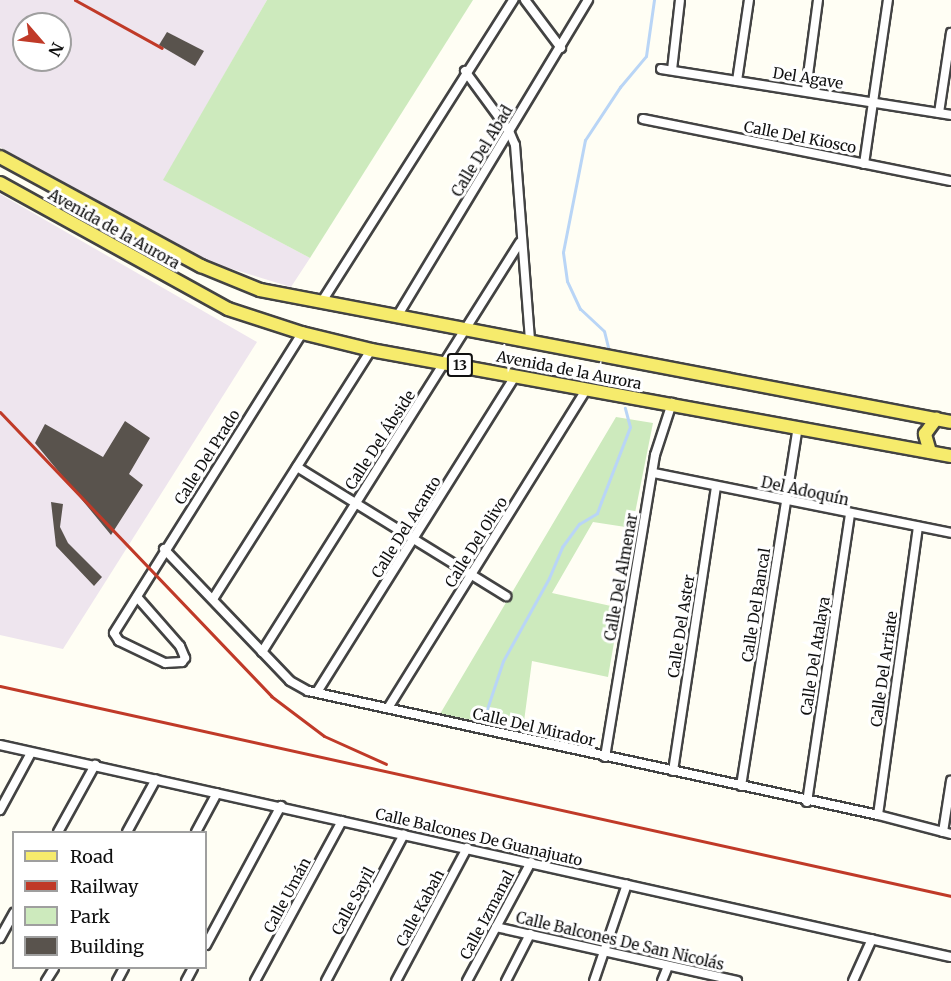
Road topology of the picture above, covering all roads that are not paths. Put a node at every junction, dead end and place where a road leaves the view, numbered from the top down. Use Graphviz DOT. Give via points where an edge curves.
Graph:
graph roads {
  1 [pos="513,0"];
  2 [pos="525,0"];
  3 [pos="588,0"];
  4 [pos="680,0"];
  5 [pos="749,0"];
  6 [pos="818,0"];
  7 [pos="888,0"];
  8 [pos="951,33"];
  9 [pos="561,48"];
  10 [pos="661,69"];
  11 [pos="465,70"];
  12 [pos="672,70"];
  13 [pos="737,81"];
  14 [pos="806,90"];
  15 [pos="873,102"];
  16 [pos="939,113"];
  17 [pos="951,115"];
  18 [pos="643,118"];
  19 [pos="509,131"];
  20 [pos="0,158"];
  21 [pos="864,164"];
  22 [pos="951,181"];
  23 [pos="0,183"];
  24 [pos="520,242"];
  25 [pos="321,303"];
  26 [pos="398,315"];
  27 [pos="465,329"];
  28 [pos="302,333"];
  29 [pos="530,342"];
  30 [pos="371,350"];
  31 [pos="446,363"];
  32 [pos="516,375"];
  33 [pos="586,390"];
  34 [pos="672,404"];
  35 [pos="936,419"];
  36 [pos="951,422"];
  37 [pos="798,428"];
  38 [pos="930,452"];
  39 [pos="951,456"];
  40 [pos="297,467"];
  41 [pos="654,473"];
  42 [pos="716,486"];
  43 [pos="786,500"];
  44 [pos="357,502"];
  45 [pos="850,514"];
  46 [pos="918,527"];
  47 [pos="951,533"];
  48 [pos="415,538"];
  49 [pos="164,549"];
  50 [pos="472,575"];
  51 [pos="506,596"];
  52 [pos="137,597"];
  53 [pos="213,599"];
  54 [pos="262,652"];
  55 [pos="317,692"];
  56 [pos="388,708"];
  57 [pos="0,745"];
  58 [pos="31,753"];
  59 [pos="605,757"];
  60 [pos="95,765"];
  61 [pos="673,771"];
  62 [pos="156,779"];
  63 [pos="951,781"];
  64 [pos="741,786"];
  65 [pos="217,793"];
  66 [pos="807,802"];
  67 [pos="281,806"];
  68 [pos="0,810"];
  69 [pos="878,815"];
  70 [pos="342,821"];
  71 [pos="59,831"];
  72 [pos="128,831"];
  73 [pos="197,831"];
  74 [pos="947,833"];
  75 [pos="404,834"];
  76 [pos="467,848"];
  77 [pos="531,862"];
  78 [pos="627,884"];
  79 [pos="12,917"];
  80 [pos="496,927"];
  81 [pos="530,934"];
  82 [pos="0,938"];
  83 [pos="872,939"];
  84 [pos="207,943"];
  85 [pos="606,950"];
  86 [pos="951,957"];
  87 [pos="668,966"];
  88 [pos="726,980"];
  89 [pos="255,981"];
  90 [pos="326,981"];
  91 [pos="396,981"];
  92 [pos="467,981"];
  93 [pos="506,981"];
  94 [pos="594,981"];
  95 [pos="662,981"];
  96 [pos="737,981"];
  97 [pos="853,981"];
  1 -- 11 [label="street"];
  2 -- 9 [label="street"];
  3 -- 9 [label="street, Calle Del Abad"];
  4 -- 12 [label="street"];
  5 -- 13 [label="street"];
  6 -- 14 [label="street"];
  7 -- 15 [label="street"];
  8 -- 16 [label="street"];
  9 -- 19 [label="street, Calle Del Abad"];
  10 -- 12 [label="street, Del Agave"];
  11 -- 19 [label="street"];
  11 -- 25 [label="street"];
  12 -- 13 [label="street, Del Agave"];
  13 -- 14 [label="street, Del Agave"];
  14 -- 15 [label="street, Del Agave"];
  15 -- 16 [label="street, Del Agave"];
  15 -- 21 [label="street"];
  16 -- 17 [label="street, Del Agave"];
  18 -- 21 [label="street, Calle Del Kiosco"];
  19 -- 24 [label="street" via="517,156"];
  19 -- 26 [label="street, Calle Del Abad"];
  20 -- 25 [label="main road, Avenida de la Aurora" via="219,275 260,290"];
  21 -- 22 [label="street, Calle Del Kiosco"];
  23 -- 28 [label="main road, Avenida de la Aurora / 13" via="228,309"];
  24 -- 27 [label="street, Calle Del Ábside"];
  24 -- 29 [label="street"];
  25 -- 26 [label="main road, Avenida de la Aurora"];
  26 -- 27 [label="main road, Avenida de la Aurora"];
  27 -- 29 [label="main road, Avenida de la Aurora"];
  27 -- 31 [label="street, Calle Del Ábside"];
  28 -- 30 [label="main road, Avenida de la Aurora / 13"];
  28 -- 49 [label="street, Calle Del Prado"];
  29 -- 35 [label="main road, Avenida de la Aurora"];
  30 -- 31 [label="main road, Avenida de la Aurora / 13"];
  30 -- 40 [label="street"];
  31 -- 32 [label="main road, Avenida de la Aurora / 13"];
  31 -- 44 [label="street, Calle Del Ábside"];
  32 -- 33 [label="main road, Avenida de la Aurora / 13"];
  32 -- 48 [label="street, Calle Del Acanto"];
  33 -- 34 [label="main road, Avenida de la Aurora / 13"];
  33 -- 50 [label="street, Calle Del Olivo"];
  34 -- 37 [label="main road, Avenida de la Aurora / 13"];
  34 -- 41 [label="street, Calle Del Almenar" via="657,447"];
  35 -- 36 [label="main road, Avenida de la Aurora"];
  35 -- 38 [label="main road" via="925,434"];
  37 -- 38 [label="main road, Avenida de la Aurora / 13"];
  37 -- 43 [label="street, Calle Del Bancal"];
  38 -- 39 [label="main road, Avenida de la Aurora / 13"];
  40 -- 44 [label="street"];
  40 -- 53 [label="street"];
  41 -- 42 [label="street, Del Adoquín"];
  41 -- 59 [label="street, Calle Del Almenar"];
  42 -- 43 [label="street, Del Adoquín"];
  42 -- 61 [label="street, Calle Del Aster"];
  43 -- 45 [label="street, Del Adoquín"];
  43 -- 64 [label="street, Calle Del Bancal"];
  44 -- 48 [label="street"];
  44 -- 54 [label="street, Calle Del Ábside"];
  45 -- 46 [label="street, Del Adoquín"];
  45 -- 66 [label="street, Calle Del Atalaya"];
  46 -- 47 [label="street, Del Adoquín"];
  46 -- 69 [label="street, Calle Del Arriate"];
  48 -- 50 [label="street"];
  48 -- 55 [label="street, Calle Del Acanto"];
  49 -- 52 [label="street, Calle Del Prado"];
  49 -- 53 [label="street, Calle Del Mirador"];
  50 -- 51 [label="street"];
  50 -- 56 [label="street, Calle Del Olivo"];
  52 -- 52 [label="street, Calle Del Prado" via="180,646 184,660 165,663 116,639 114,633"];
  53 -- 54 [label="street, Calle Del Mirador"];
  54 -- 55 [label="street, Calle Del Mirador" via="290,681"];
  55 -- 56 [label="street, Calle Del Mirador"];
  56 -- 59 [label="street, Calle Del Mirador"];
  57 -- 58 [label="street, Calle Balcones De Guanajuato"];
  58 -- 60 [label="street, Calle Balcones De Guanajuato"];
  58 -- 68 [label="street"];
  59 -- 61 [label="street, Calle Del Mirador"];
  60 -- 62 [label="street, Calle Balcones De Guanajuato"];
  60 -- 71 [label="street"];
  61 -- 64 [label="street, Calle Del Mirador"];
  62 -- 65 [label="street, Calle Balcones De Guanajuato"];
  62 -- 72 [label="street"];
  63 -- 74 [label="street"];
  64 -- 66 [label="street, Calle Del Mirador"];
  65 -- 67 [label="street, Calle Balcones De Guanajuato"];
  65 -- 73 [label="street"];
  66 -- 69 [label="street, Calle Del Mirador"];
  67 -- 70 [label="street, Calle Balcones De Guanajuato"];
  67 -- 84 [label="street"];
  69 -- 74 [label="street, Calle Del Mirador"];
  70 -- 75 [label="street, Calle Balcones De Guanajuato"];
  70 -- 89 [label="street, Calle Umán"];
  75 -- 76 [label="street, Calle Balcones De Guanajuato"];
  75 -- 90 [label="street, Calle Sayil"];
  76 -- 77 [label="street, Calle Balcones De Guanajuato"];
  76 -- 91 [label="street, Calle Kabah"];
  77 -- 78 [label="street, Calle Balcones De Guanajuato"];
  77 -- 80 [label="street, Calle Izmanal"];
  78 -- 83 [label="street, Calle Balcones De Guanajuato"];
  78 -- 85 [label="street"];
  79 -- 82 [label="street"];
  80 -- 81 [label="street, Calle Balcones De San Nicolás"];
  80 -- 92 [label="street, Calle Izmanal"];
  81 -- 85 [label="street, Calle Balcones De San Nicolás"];
  81 -- 93 [label="street"];
  83 -- 86 [label="street, Calle Balcones De Guanajuato"];
  83 -- 97 [label="street"];
  85 -- 87 [label="street, Calle Balcones De San Nicolás"];
  85 -- 94 [label="street"];
  87 -- 88 [label="street, Calle Balcones De San Nicolás"];
  87 -- 95 [label="street"];
  88 -- 96 [label="street, Calle Balcones De San Nicolás"];
}
